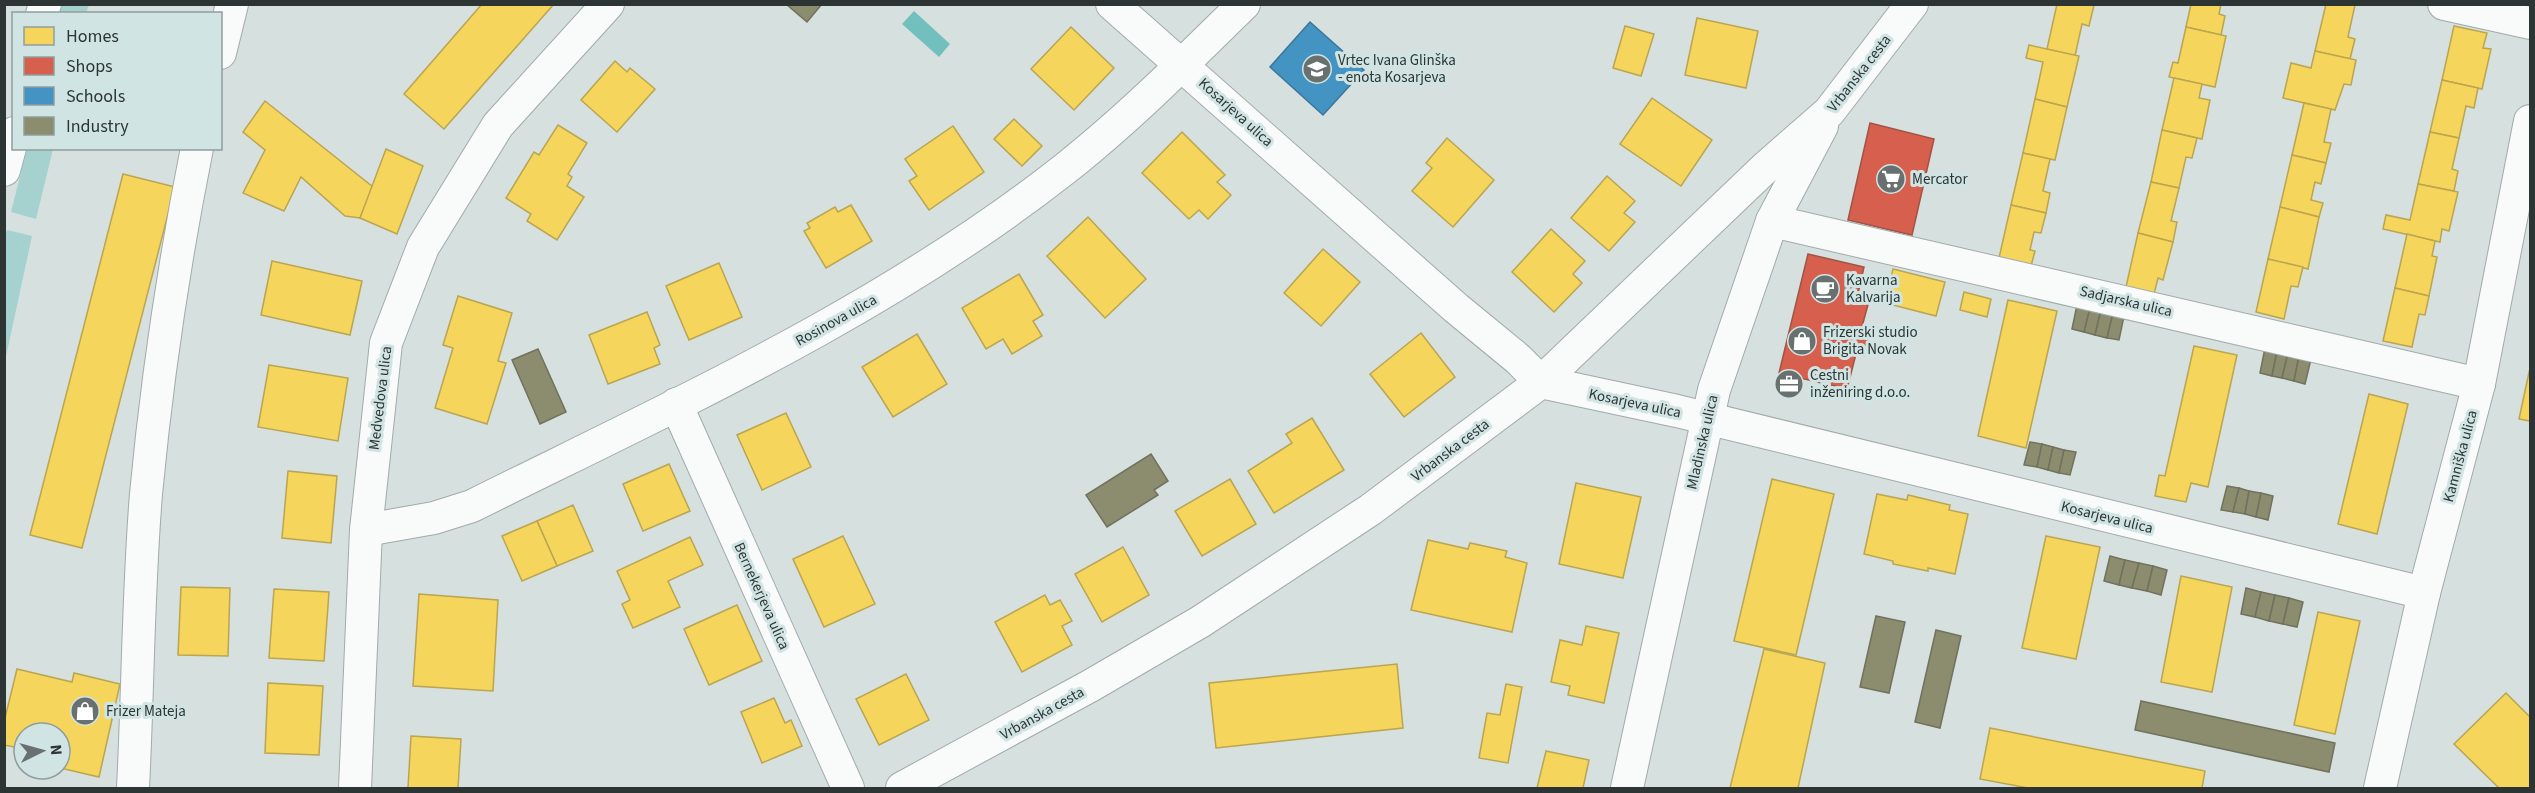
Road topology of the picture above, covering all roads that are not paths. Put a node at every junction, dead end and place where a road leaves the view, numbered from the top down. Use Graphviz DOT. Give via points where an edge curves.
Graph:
graph roads {
  1 [pos="232,4"];
  2 [pos="608,4"];
  3 [pos="1112,4"];
  4 [pos="1244,4"];
  5 [pos="1912,4"];
  6 [pos="2444,4"];
  7 [pos="2530,23"];
  8 [pos="222,45"];
  9 [pos="1182,65"];
  10 [pos="1829,112"];
  11 [pos="2530,121"];
  12 [pos="12,140"];
  13 [pos="197,150"];
  14 [pos="4,170"];
  15 [pos="1772,221"];
  16 [pos="1541,382"];
  17 [pos="2479,384"];
  18 [pos="676,404"];
  19 [pos="1707,420"];
  20 [pos="366,530"];
  21 [pos="2424,593"];
  22 [pos="133,789"];
  23 [pos="355,789"];
  24 [pos="848,789"];
  25 [pos="902,789"];
  26 [pos="1627,789"];
  27 [pos="2380,789"];
  1 -- 8 [label="street"];
  2 -- 20 [label="street, Medvedova ulica" via="498,125 423,248 386,343"];
  3 -- 9 [label="street, Kosarjeva ulica"];
  4 -- 9 [label="street, Rosinova ulica"];
  5 -- 10 [label="street, Vrbanska cesta"];
  6 -- 7 [label="street"];
  9 -- 16 [label="street, Kosarjeva ulica"];
  9 -- 18 [label="street, Rosinova ulica" via="1066,168 995,219 887,291"];
  10 -- 15 [label="street, Mladinska ulica"];
  10 -- 16 [label="street, Vrbanska cesta"];
  11 -- 17 [label="street, Kamniška ulica"];
  12 -- 14 [label="street"];
  13 -- 22 [label="street" via="159,373 152,440 137,633"];
  15 -- 17 [label="street, Sadjarska ulica"];
  15 -- 19 [label="street, Mladinska ulica"];
  16 -- 19 [label="street, Kosarjeva ulica"];
  16 -- 25 [label="street, Vrbanska cesta" via="1370,510 1200,622"];
  17 -- 21 [label="street, Kamniška ulica"];
  18 -- 20 [label="street, Rosinova ulica" via="472,506 434,518"];
  18 -- 24 [label="street, Bernekerjeva ulica"];
  19 -- 21 [label="street, Kosarjeva ulica"];
  19 -- 26 [label="street, Mladinska ulica"];
  20 -- 23 [label="street, Medvedova ulica"];
  21 -- 27 [label="street, Kamniška ulica"];
}
